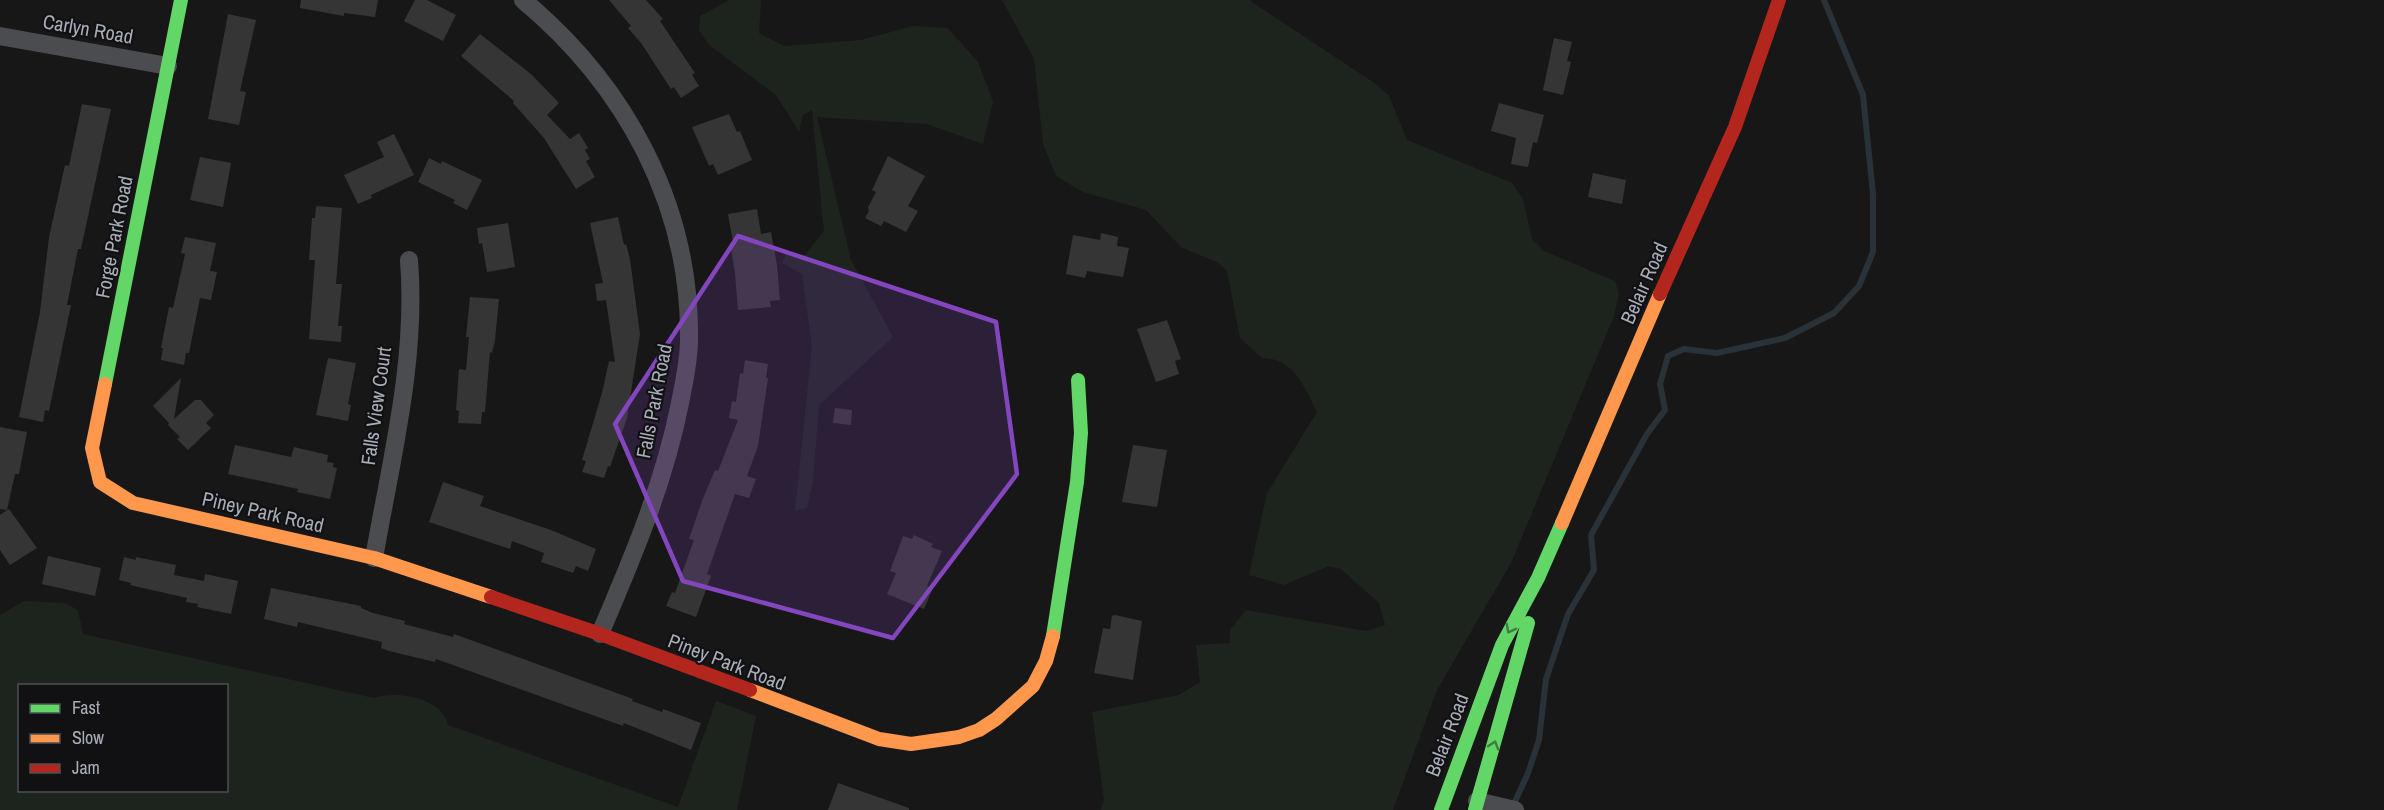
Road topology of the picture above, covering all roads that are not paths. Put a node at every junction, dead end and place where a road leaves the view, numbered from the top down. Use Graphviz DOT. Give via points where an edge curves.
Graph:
graph roads {
  1 [pos="181,0"];
  2 [pos="523,0"];
  3 [pos="1779,0"];
  4 [pos="0,36"];
  5 [pos="168,66"];
  6 [pos="409,260"];
  7 [pos="1078,380"];
  8 [pos="100,482"];
  9 [pos="374,558"];
  10 [pos="1538,578"];
  11 [pos="600,634"];
  12 [pos="1464,799"];
  13 [pos="1510,809"];
  14 [pos="1441,810"];
  1 -- 5 [label="main road, Forge Park Road"];
  2 -- 11 [label="street, Falls Park Road" via="586,62 620,108 661,183 682,256 689,340 676,422 665,469"];
  3 -- 10 [label="main road, Belair Road" via="1735,127"];
  4 -- 5 [label="street, Carlyn Road"];
  5 -- 8 [label="main road, Forge Park Road" via="92,448"];
  6 -- 9 [label="street, Falls View Court" via="411,291 405,375"];
  7 -- 11 [label="main road, Piney Park Road" via="1082,433 1054,634 1033,686 979,730 911,744 879,739"];
  8 -- 9 [label="main road, Piney Park Road" via="133,502"];
  9 -- 11 [label="main road, Piney Park Road"];
  12 -- 10 [label="main road, Belair Road, one-way" via="1522,651"];
  10 -- 12 [label="main road, Belair Road, one-way" via="1502,645"];
  12 -- 13 [label="street"];
  12 -- 14 [label="main road, Belair Road"];
}
